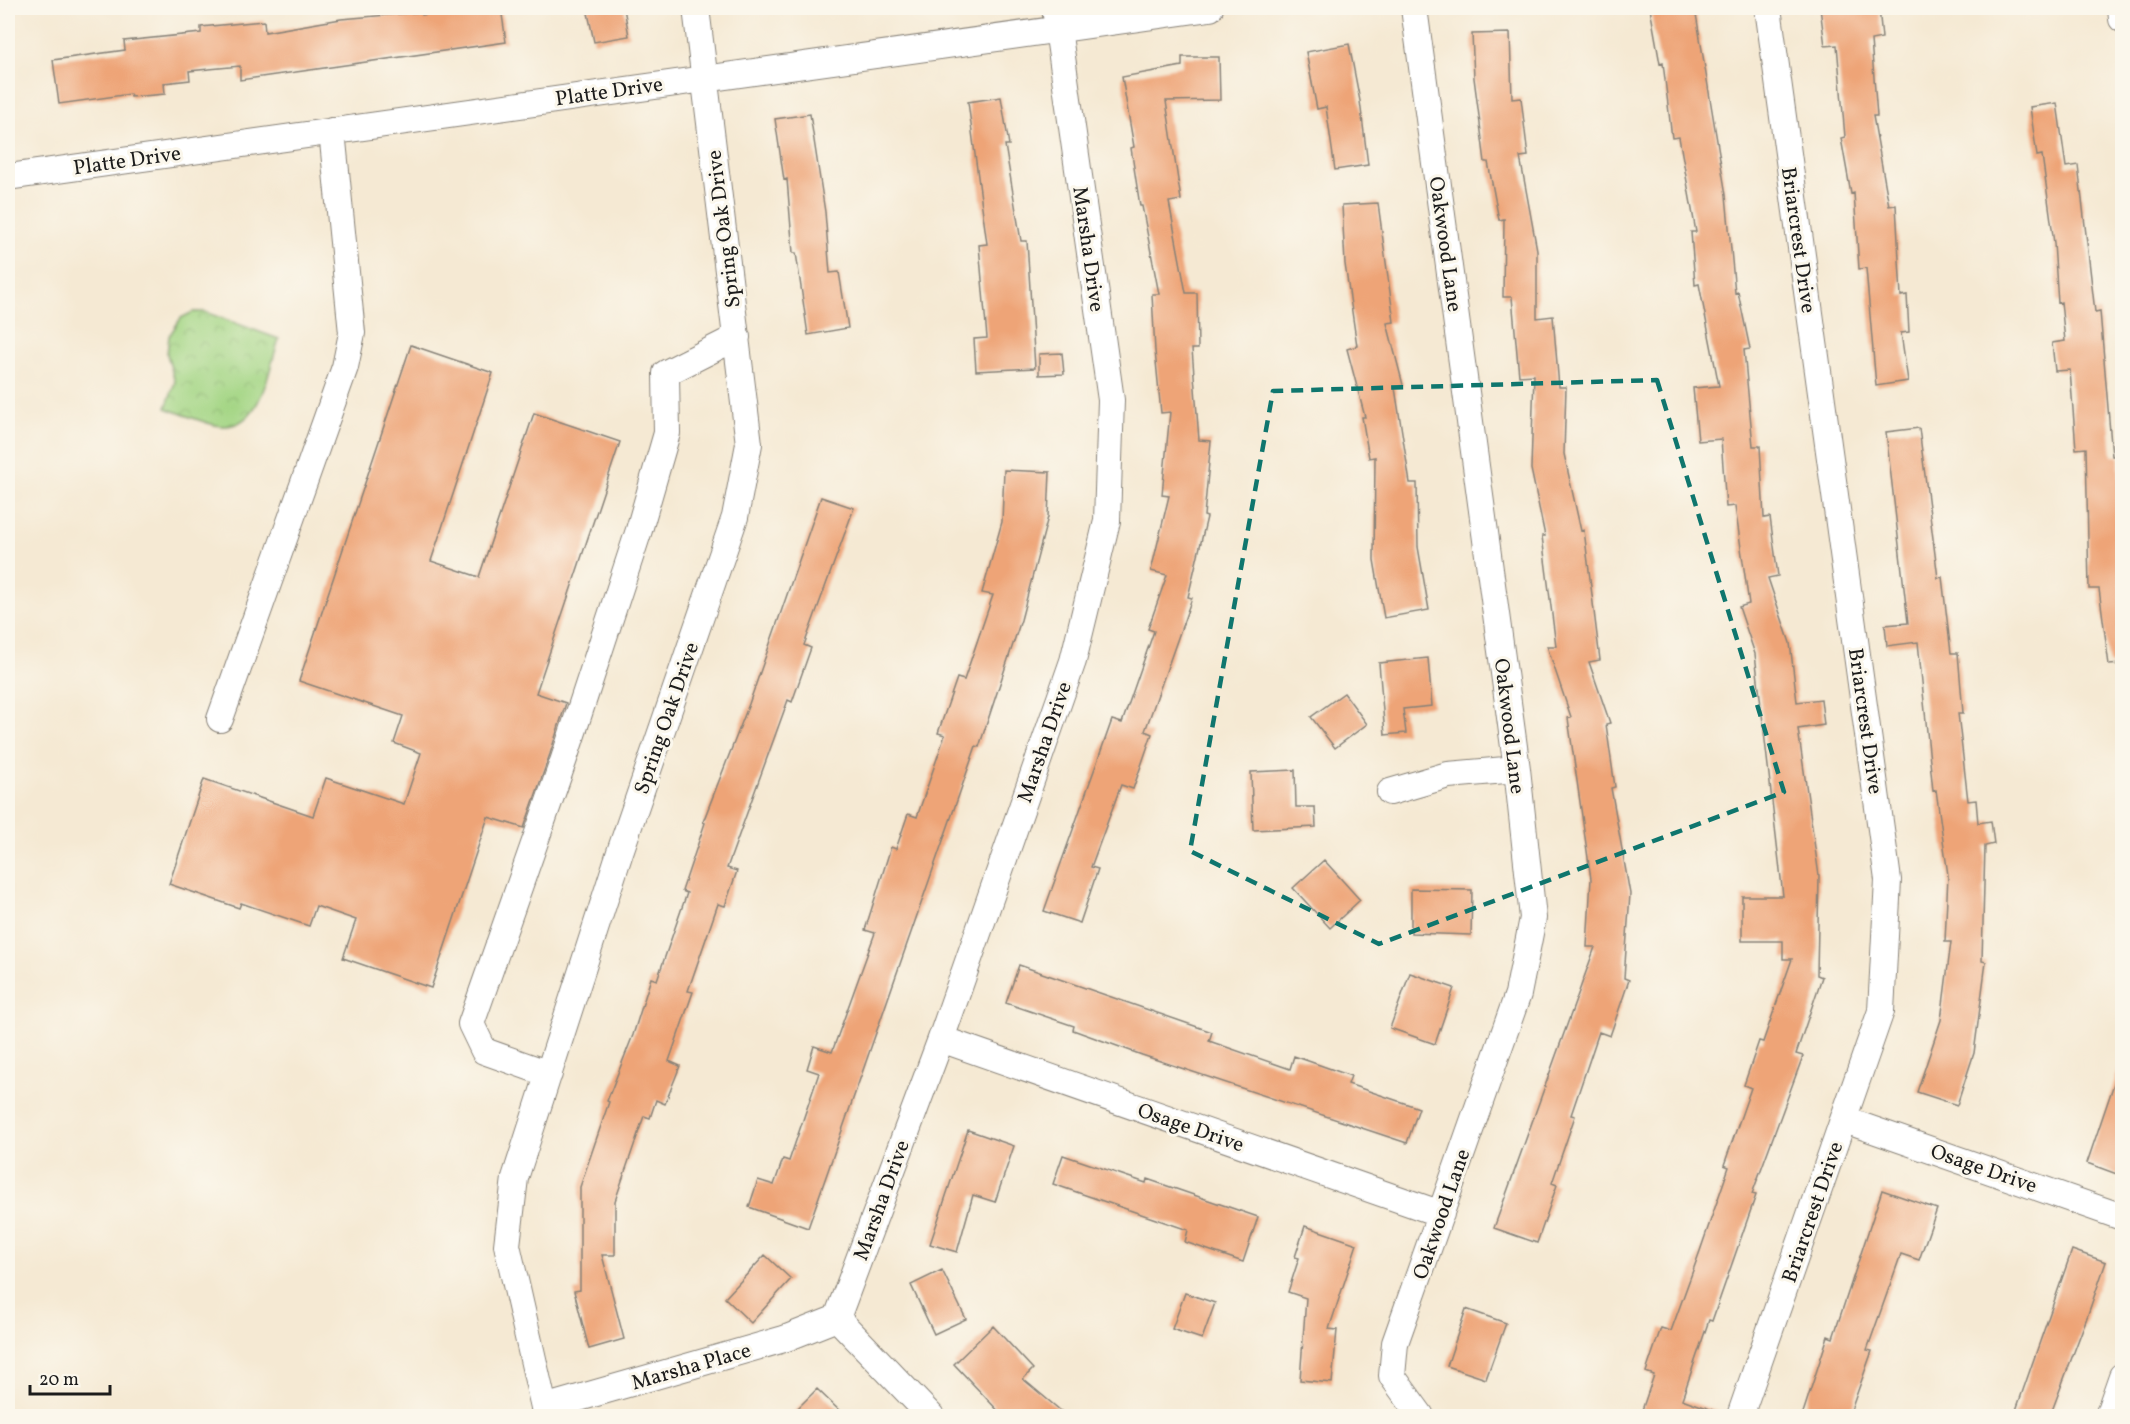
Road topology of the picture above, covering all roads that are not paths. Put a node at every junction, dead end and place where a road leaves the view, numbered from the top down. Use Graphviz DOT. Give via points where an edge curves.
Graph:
graph roads {
  1 [pos="696,8"];
  2 [pos="1210,8"];
  3 [pos="1414,8"];
  4 [pos="1767,8"];
  5 [pos="2121,8"];
  6 [pos="1056,18"];
  7 [pos="2122,20"];
  8 [pos="705,77"];
  9 [pos="332,130"];
  10 [pos="8,177"];
  11 [pos="736,337"];
  12 [pos="220,719"];
  13 [pos="1516,769"];
  14 [pos="1390,792"];
  15 [pos="941,1039"];
  16 [pos="549,1074"];
  17 [pos="1845,1120"];
  18 [pos="1441,1214"];
  19 [pos="2122,1217"];
  20 [pos="837,1318"];
  21 [pos="2122,1377"];
  22 [pos="545,1412"];
  23 [pos="931,1416"];
  24 [pos="1421,1416"];
  25 [pos="1740,1416"];
  26 [pos="2109,1416"];
  1 -- 8 [label="street, Spring Oak Drive"];
  2 -- 6 [label="street, Platte Drive"];
  3 -- 13 [label="street, Oakwood Lane"];
  4 -- 17 [label="street, Briarcrest Drive" via="1888,880 1881,1011"];
  5 -- 7 [label="street"];
  6 -- 8 [label="street, Platte Drive"];
  6 -- 15 [label="street, Marsha Drive" via="1111,400 1107,521 1073,661"];
  8 -- 9 [label="street, Platte Drive"];
  8 -- 11 [label="street, Spring Oak Drive"];
  9 -- 10 [label="street, Platte Drive"];
  9 -- 12 [label="street" via="352,333 345,367"];
  11 -- 16 [label="street, Spring Oak Drive" via="749,444 735,517"];
  11 -- 16 [label="street" via="666,373 667,433 639,530 471,1024 484,1051"];
  13 -- 14 [label="street" via="1448,775"];
  13 -- 18 [label="street, Oakwood Lane" via="1533,918 1518,994"];
  15 -- 18 [label="street, Osage Drive"];
  15 -- 20 [label="street, Marsha Drive"];
  16 -- 22 [label="street, Spring Oak Drive" via="515,1178 507,1245"];
  17 -- 19 [label="street, Osage Drive"];
  17 -- 25 [label="street, Briarcrest Drive"];
  18 -- 24 [label="street, Oakwood Lane" via="1395,1343 1392,1376"];
  20 -- 22 [label="street, Marsha Place" via="784,1339"];
  20 -- 23 [label="street"];
  21 -- 26 [label="street"];
}
